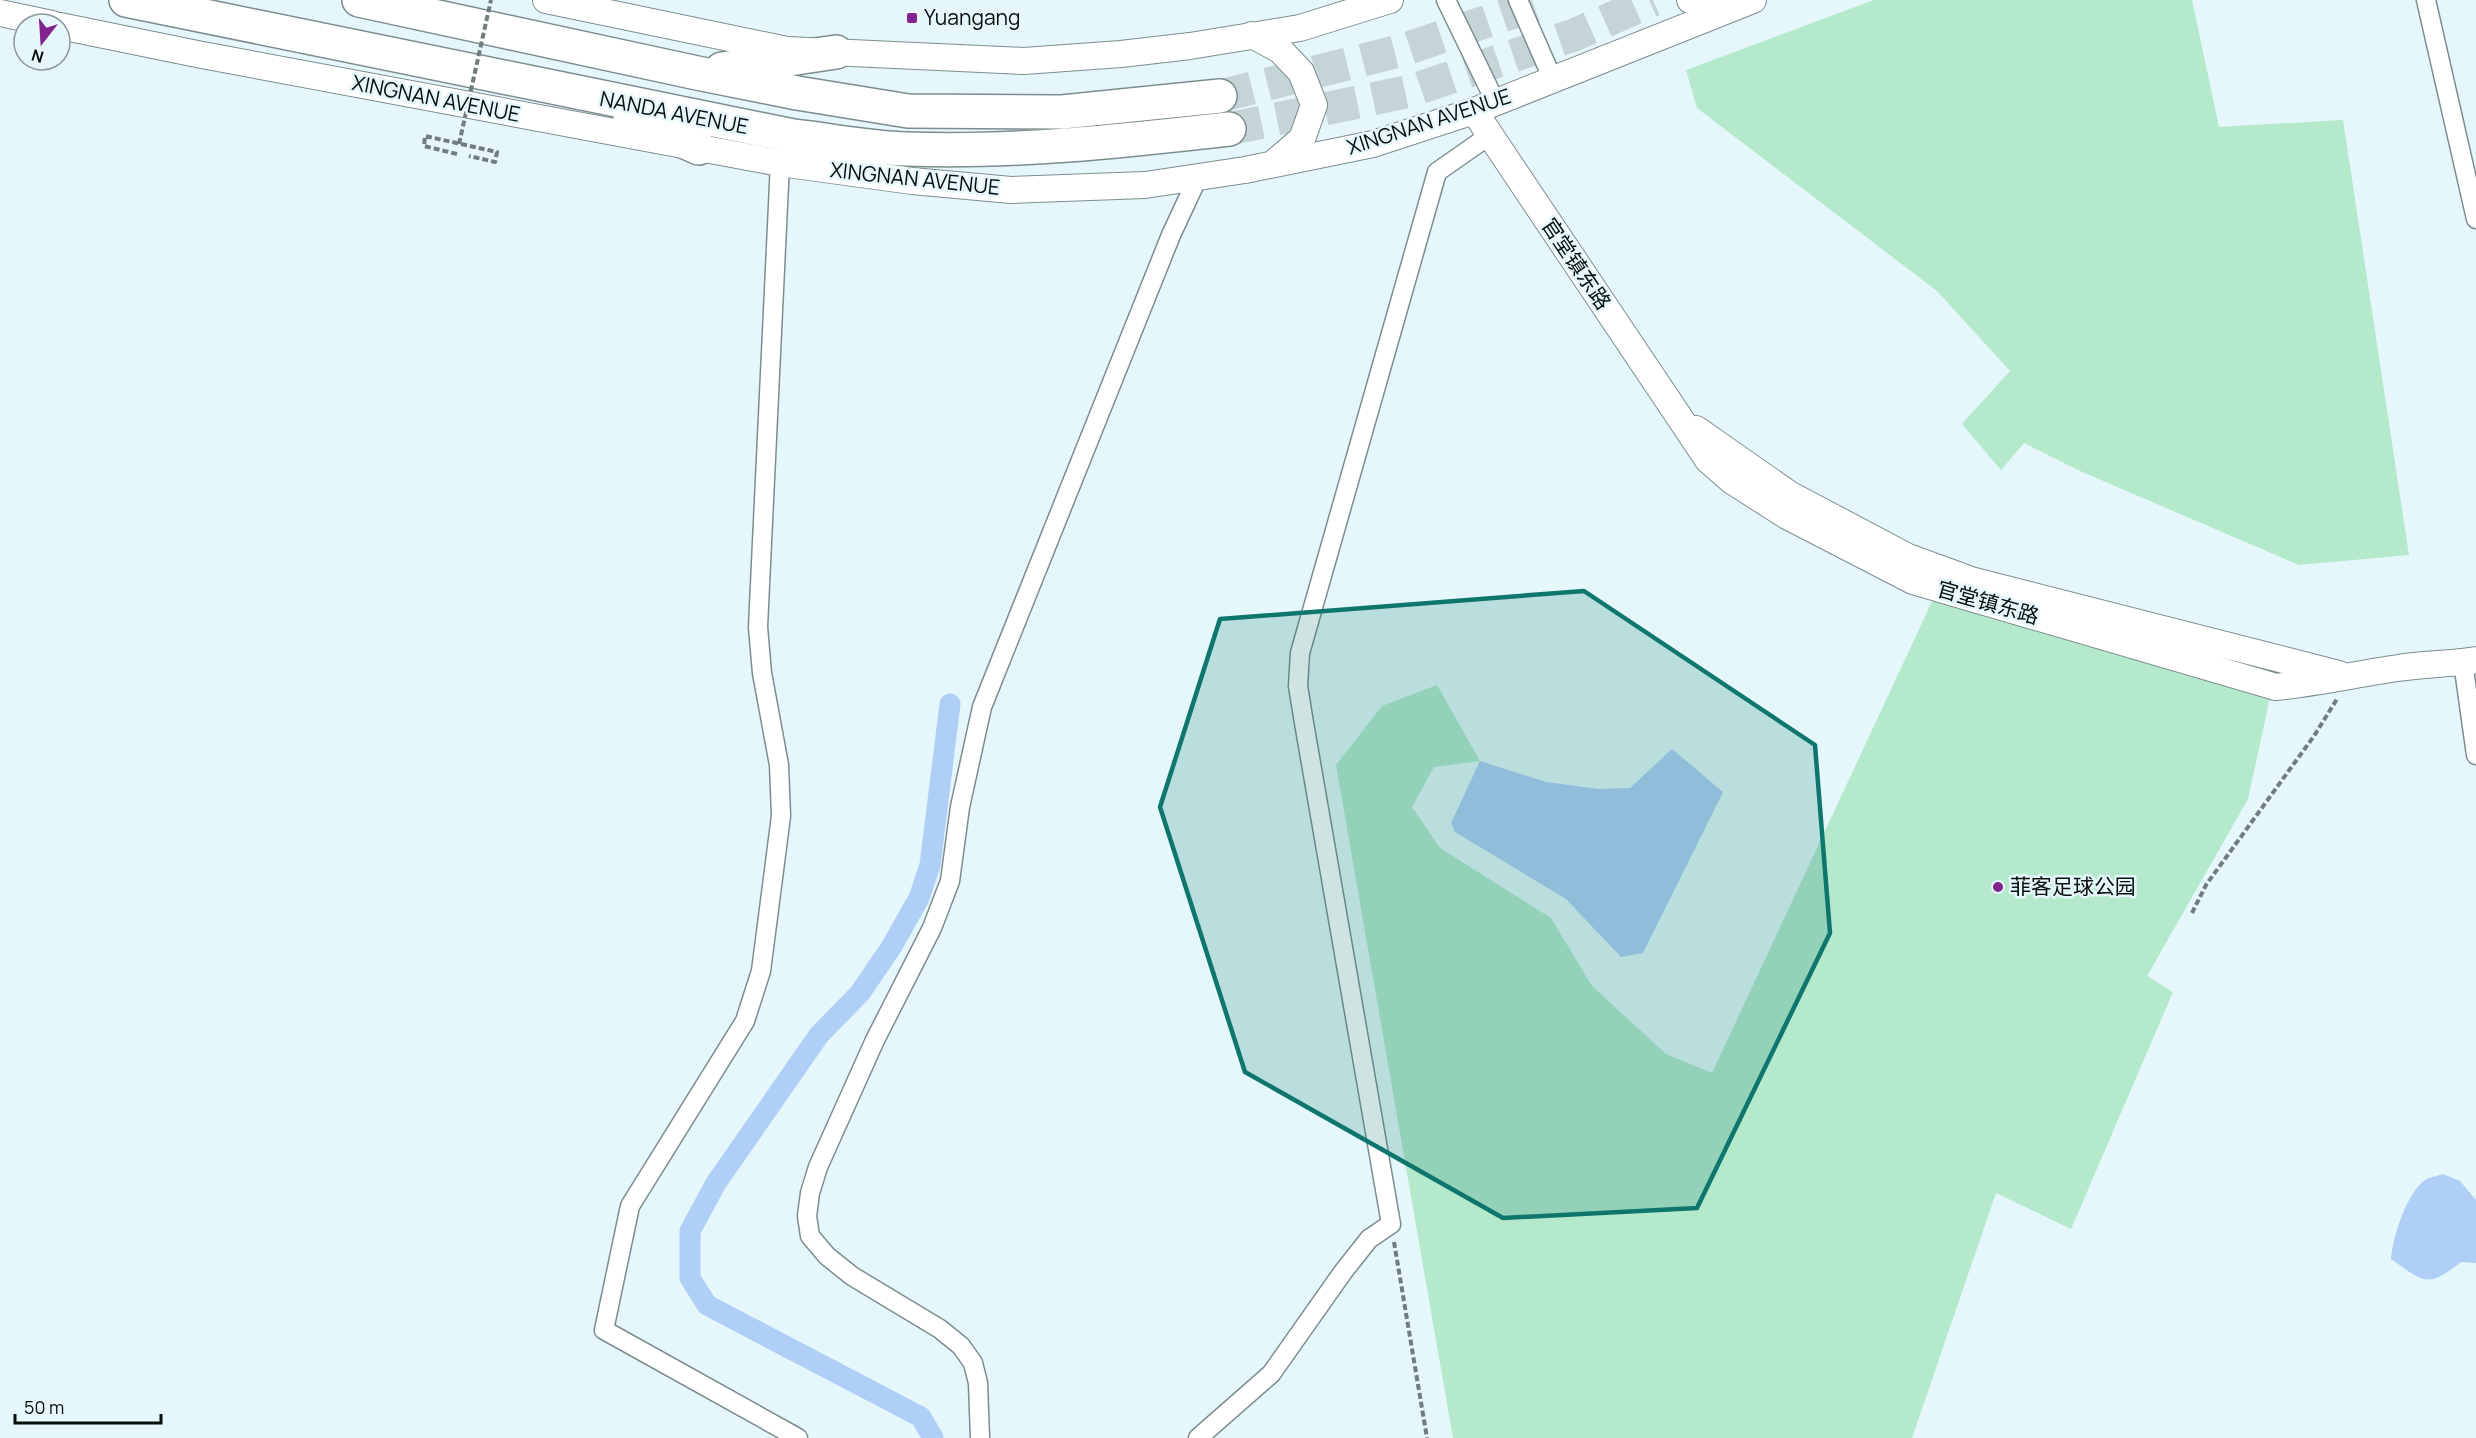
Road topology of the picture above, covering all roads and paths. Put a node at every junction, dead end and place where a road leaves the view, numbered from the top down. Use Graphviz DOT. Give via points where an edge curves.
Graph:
graph roads {
  1 [pos="126,0"];
  2 [pos="359,0"];
  3 [pos="491,0"];
  4 [pos="546,0"];
  5 [pos="1390,0"];
  6 [pos="1446,0"];
  7 [pos="1518,0"];
  8 [pos="1690,0"];
  9 [pos="2426,0"];
  10 [pos="1746,3"];
  11 [pos="1354,6"];
  12 [pos="72,28"];
  13 [pos="1252,35"];
  14 [pos="836,52"];
  15 [pos="697,73"];
  16 [pos="1553,80"];
  17 [pos="571,92"];
  18 [pos="1220,96"];
  19 [pos="1485,107"];
  20 [pos="1229,129"];
  21 [pos="1490,135"];
  22 [pos="459,144"];
  23 [pos="699,148"];
  24 [pos="457,154"];
  25 [pos="469,156"];
  26 [pos="780,163"];
  27 [pos="1272,164"];
  28 [pos="1198,177"];
  29 [pos="2476,219"];
  30 [pos="2470,661"];
  31 [pos="2344,676"];
  32 [pos="2476,755"];
  33 [pos="2192,913"];
  34 [pos="1391,1224"];
  35 [pos="798,1438"];
  36 [pos="980,1438"];
  37 [pos="1198,1438"];
  38 [pos="1427,1438"];
  1 -- 17 [label="highway, NANDA AVENUE"];
  2 -- 15 [label="highway, NANDA AVENUE"];
  3 -- 22 [label="path, bridge"];
  4 -- 14 [label="main road" via="787,50"];
  5 -- 11 [label="main road"];
  6 -- 19 [label="street"];
  7 -- 16 [label="street"];
  8 -- 10 [label="main road"];
  9 -- 29 [label="street"];
  10 -- 16 [label="main road, XINGNAN AVENUE"];
  11 -- 13 [label="main road" via="1300,27"];
  12 -- 23 [label="main road, XINGNAN AVENUE"];
  13 -- 14 [label="main road" via="1121,54 1024,61"];
  13 -- 27 [label="main road" via="1280,50 1302,72 1314,105 1302,139"];
  14 -- 15 [label="highway"];
  15 -- 18 [label="highway, NANDA AVENUE" via="908,111 1062,112"];
  16 -- 19 [label="main road, XINGNAN AVENUE"];
  17 -- 20 [label="highway, NANDA AVENUE" via="793,136 904,149 989,149 1122,141"];
  17 -- 23 [label="highway"];
  19 -- 21 [label="main road, 官堂镇东路"];
  19 -- 27 [label="main road, XINGNAN AVENUE" via="1373,144"];
  21 -- 31 [label="main road, 官堂镇东路" via="1708,460 1732,481 1787,516 1912,581 2276,687"];
  21 -- 34 [label="street" via="1437,172 1300,653 1298,686"];
  22 -- 24 [label="path" via="425,136 424,146"];
  22 -- 25 [label="path" via="497,152 495,162"];
  23 -- 26 [label="main road, XINGNAN AVENUE"];
  26 -- 28 [label="main road, XINGNAN AVENUE" via="1011,190 1145,185"];
  26 -- 35 [label="street" via="758,627 779,765 781,816 761,971 745,1021 630,1206 604,1330"];
  27 -- 28 [label="main road, XINGNAN AVENUE"];
  28 -- 36 [label="street" via="982,706 947,890 875,1040 810,1193 810,1236 827,1256 852,1276 940,1329 961,1346 973,1363 978,1383"];
  30 -- 31 [label="main road, 官堂镇东路"];
  30 -- 32 [label="street"];
  31 -- 33 [label="path" via="2336,703 2206,885"];
  34 -- 37 [label="street" via="1370,1239 1343,1272 1271,1374"];
  34 -- 38 [label="path"];
}
